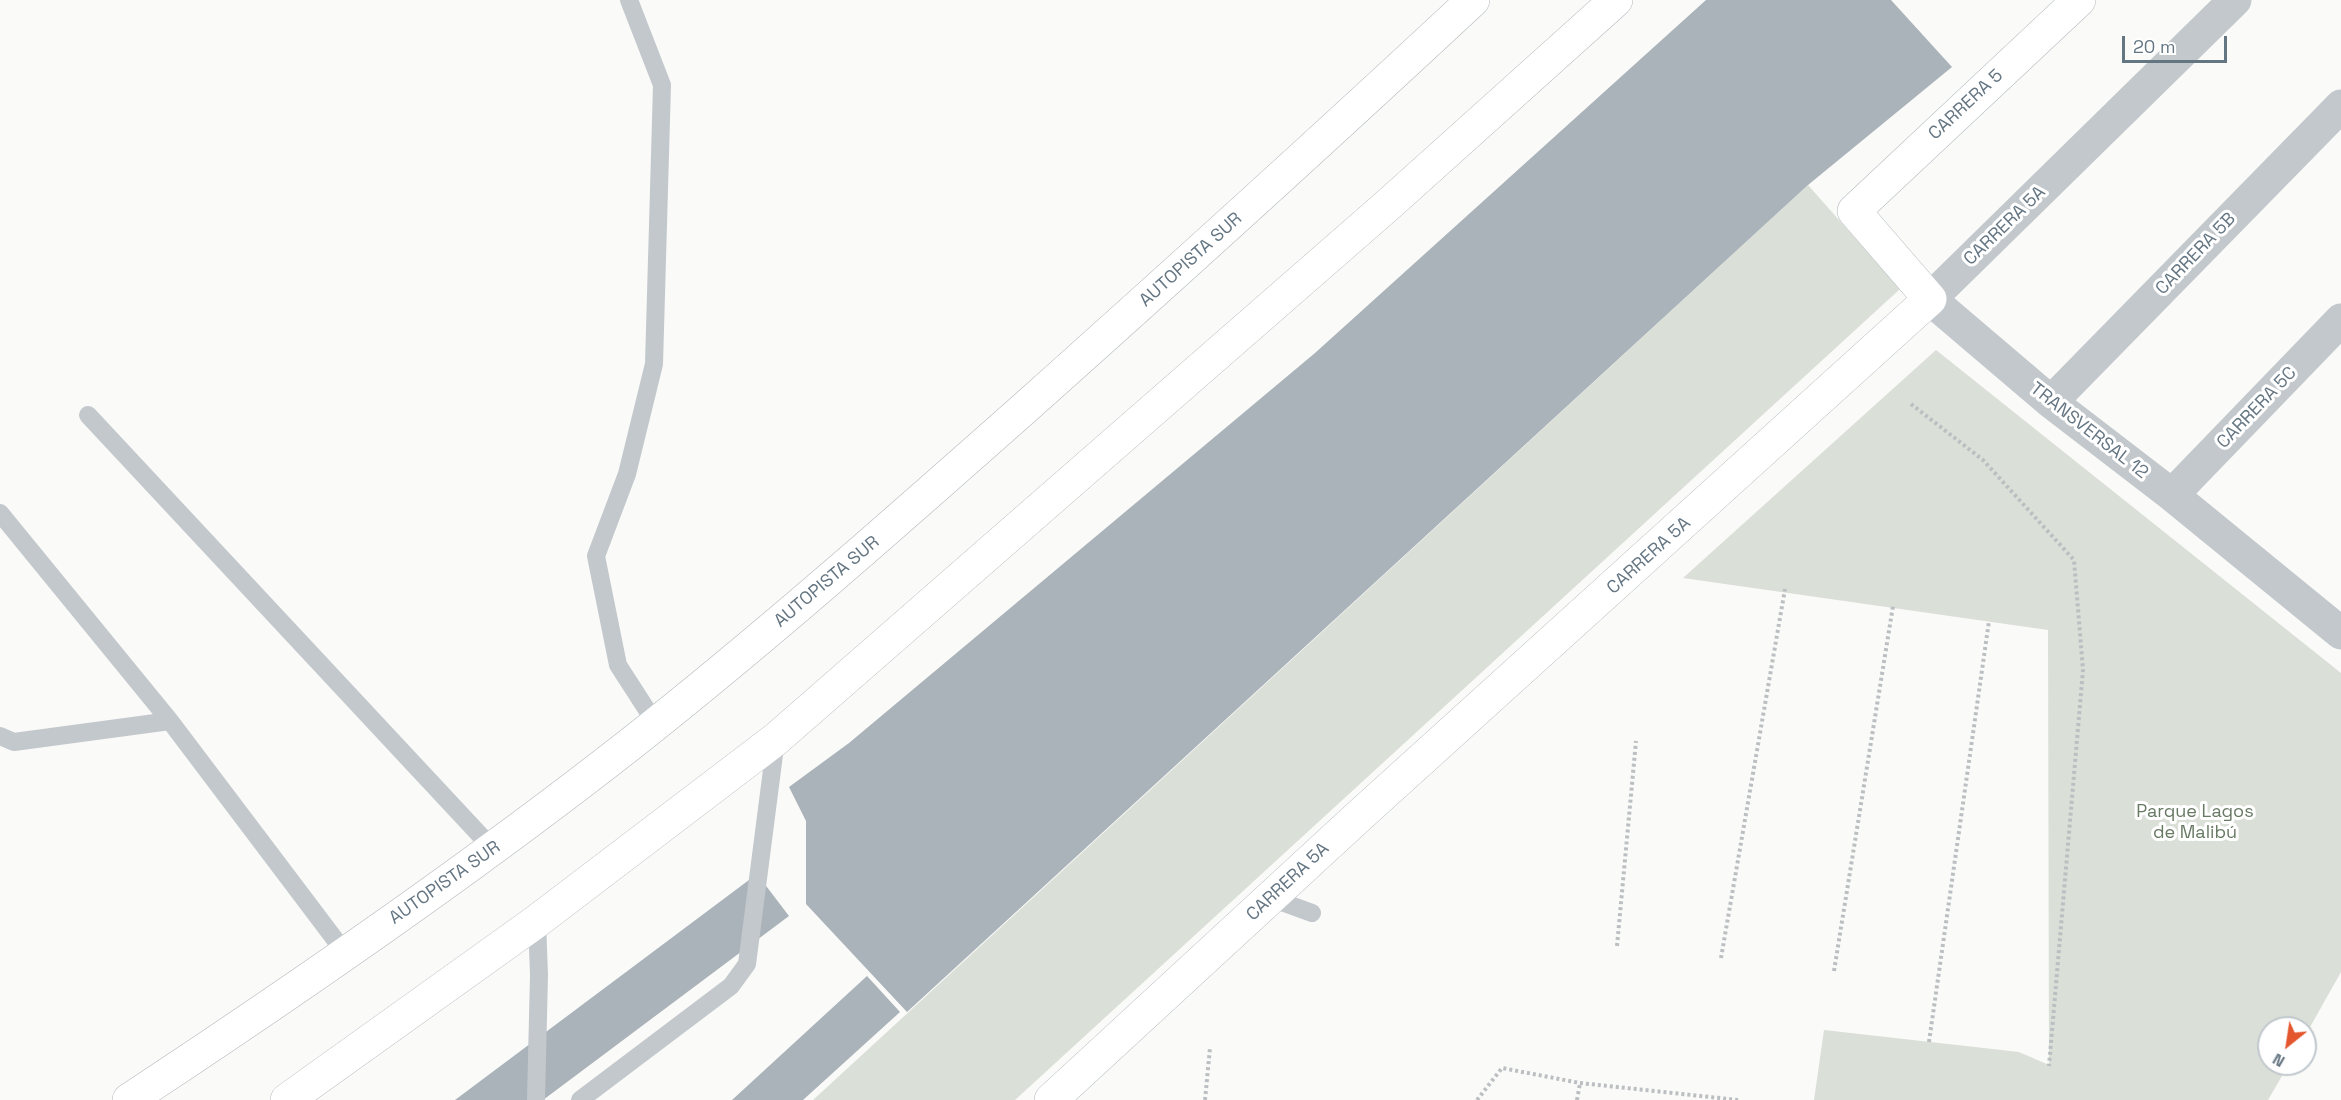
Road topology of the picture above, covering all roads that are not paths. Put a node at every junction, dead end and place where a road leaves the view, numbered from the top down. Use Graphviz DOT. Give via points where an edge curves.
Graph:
graph roads {
  1 [pos="629,0"];
  2 [pos="1473,0"];
  3 [pos="1616,0"];
  4 [pos="2079,0"];
  5 [pos="2235,0"];
  6 [pos="2341,106"];
  7 [pos="1854,211"];
  8 [pos="1930,299"];
  9 [pos="2341,320"];
  10 [pos="2051,402"];
  11 [pos="88,415"];
  12 [pos="2172,495"];
  13 [pos="0,513"];
  14 [pos="2341,633"];
  15 [pos="170,721"];
  16 [pos="656,724"];
  17 [pos="0,736"];
  18 [pos="776,739"];
  19 [pos="493,849"];
  20 [pos="1271,898"];
  21 [pos="1312,913"];
  22 [pos="537,921"];
  23 [pos="346,954"];
  24 [pos="129,1100"];
  25 [pos="287,1100"];
  26 [pos="536,1100"];
  27 [pos="580,1100"];
  28 [pos="1051,1100"];
  1 -- 16 [label="lane" via="662,85 654,364 627,474 596,556 618,665"];
  2 -- 16 [label="main road, AUTOPISTA SUR" via="1232,223 883,534"];
  3 -- 18 [label="main road" via="1389,204"];
  4 -- 7 [label="main road, CARRERA 5"];
  5 -- 8 [label="street, CARRERA 5A"];
  6 -- 10 [label="street, CARRERA 5B"];
  7 -- 8 [label="main road, TRANSVERSAL 12"];
  8 -- 10 [label="street, TRANSVERSAL 12"];
  8 -- 20 [label="main road, CARRERA 5A"];
  9 -- 12 [label="street, CARRERA 5C"];
  10 -- 12 [label="street, TRANSVERSAL 12"];
  11 -- 19 [label="lane"];
  12 -- 14 [label="street, TRANSVERSAL 12"];
  13 -- 15 [label="lane"];
  15 -- 17 [label="lane" via="15,742"];
  15 -- 23 [label="lane"];
  16 -- 19 [label="main road, AUTOPISTA SUR"];
  18 -- 22 [label="main road"];
  18 -- 27 [label="lane" via="747,964 731,986"];
  19 -- 23 [label="main road, AUTOPISTA SUR"];
  20 -- 21 [label="lane"];
  20 -- 28 [label="main road, CARRERA 5A"];
  22 -- 25 [label="main road"];
  22 -- 26 [label="lane"];
  23 -- 24 [label="main road, AUTOPISTA SUR"];
}
